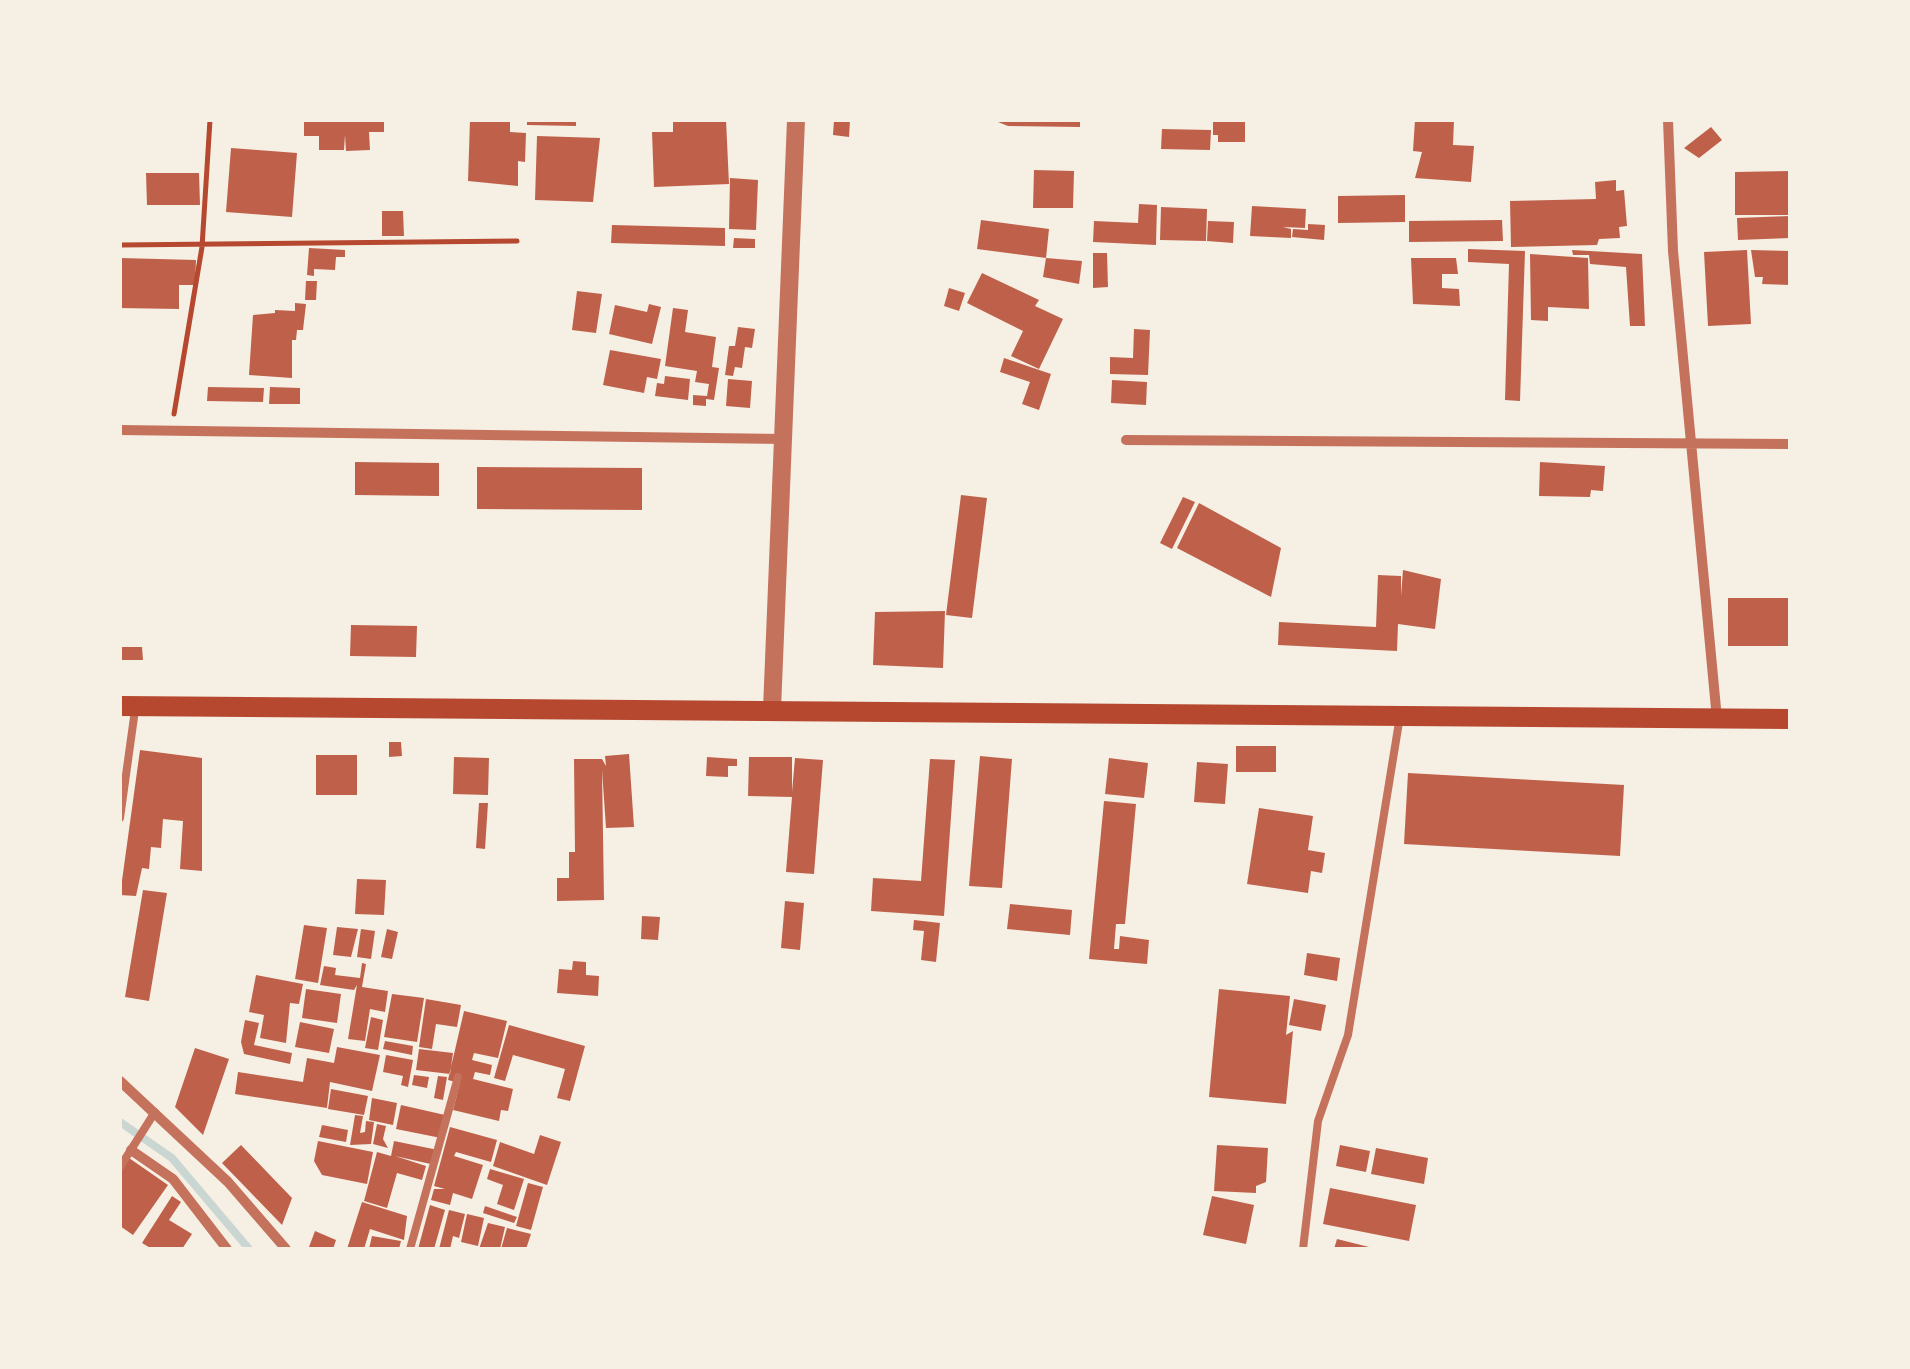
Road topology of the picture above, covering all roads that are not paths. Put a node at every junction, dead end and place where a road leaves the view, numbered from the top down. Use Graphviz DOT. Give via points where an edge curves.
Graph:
graph roads {
  1 [pos="796,120"];
  2 [pos="1668,120"];
  3 [pos="120,430"];
  4 [pos="783,439"];
  5 [pos="1126,440"];
  6 [pos="1692,444"];
  7 [pos="1790,444"];
  8 [pos="128,706"];
  9 [pos="772,709"];
  10 [pos="1400,716"];
  11 [pos="1790,718"];
  12 [pos="1717,720"];
  13 [pos="120,818"];
  14 [pos="458,1076"];
  15 [pos="120,1081"];
  16 [pos="152,1116"];
  17 [pos="131,1150"];
  18 [pos="120,1167"];
  19 [pos="227,1249"];
  20 [pos="286,1249"];
  21 [pos="410,1249"];
  22 [pos="1302,1249"];
  1 -- 4 [label="street"];
  2 -- 6 [label="street" via="1672,252"];
  3 -- 4 [label="street"];
  4 -- 9 [label="street"];
  5 -- 6 [label="street"];
  6 -- 7 [label="street"];
  6 -- 12 [label="street"];
  8 -- 9 [label="main road"];
  8 -- 13 [label="lane"];
  9 -- 10 [label="main road"];
  10 -- 12 [label="main road"];
  10 -- 22 [label="lane" via="1348,1035 1318,1121"];
  11 -- 12 [label="main road"];
  14 -- 21 [label="lane"];
  15 -- 16 [label="street"];
  16 -- 17 [label="lane"];
  16 -- 20 [label="street" via="228,1182"];
  17 -- 18 [label="lane"];
  17 -- 19 [label="street" via="173,1179"];
}
